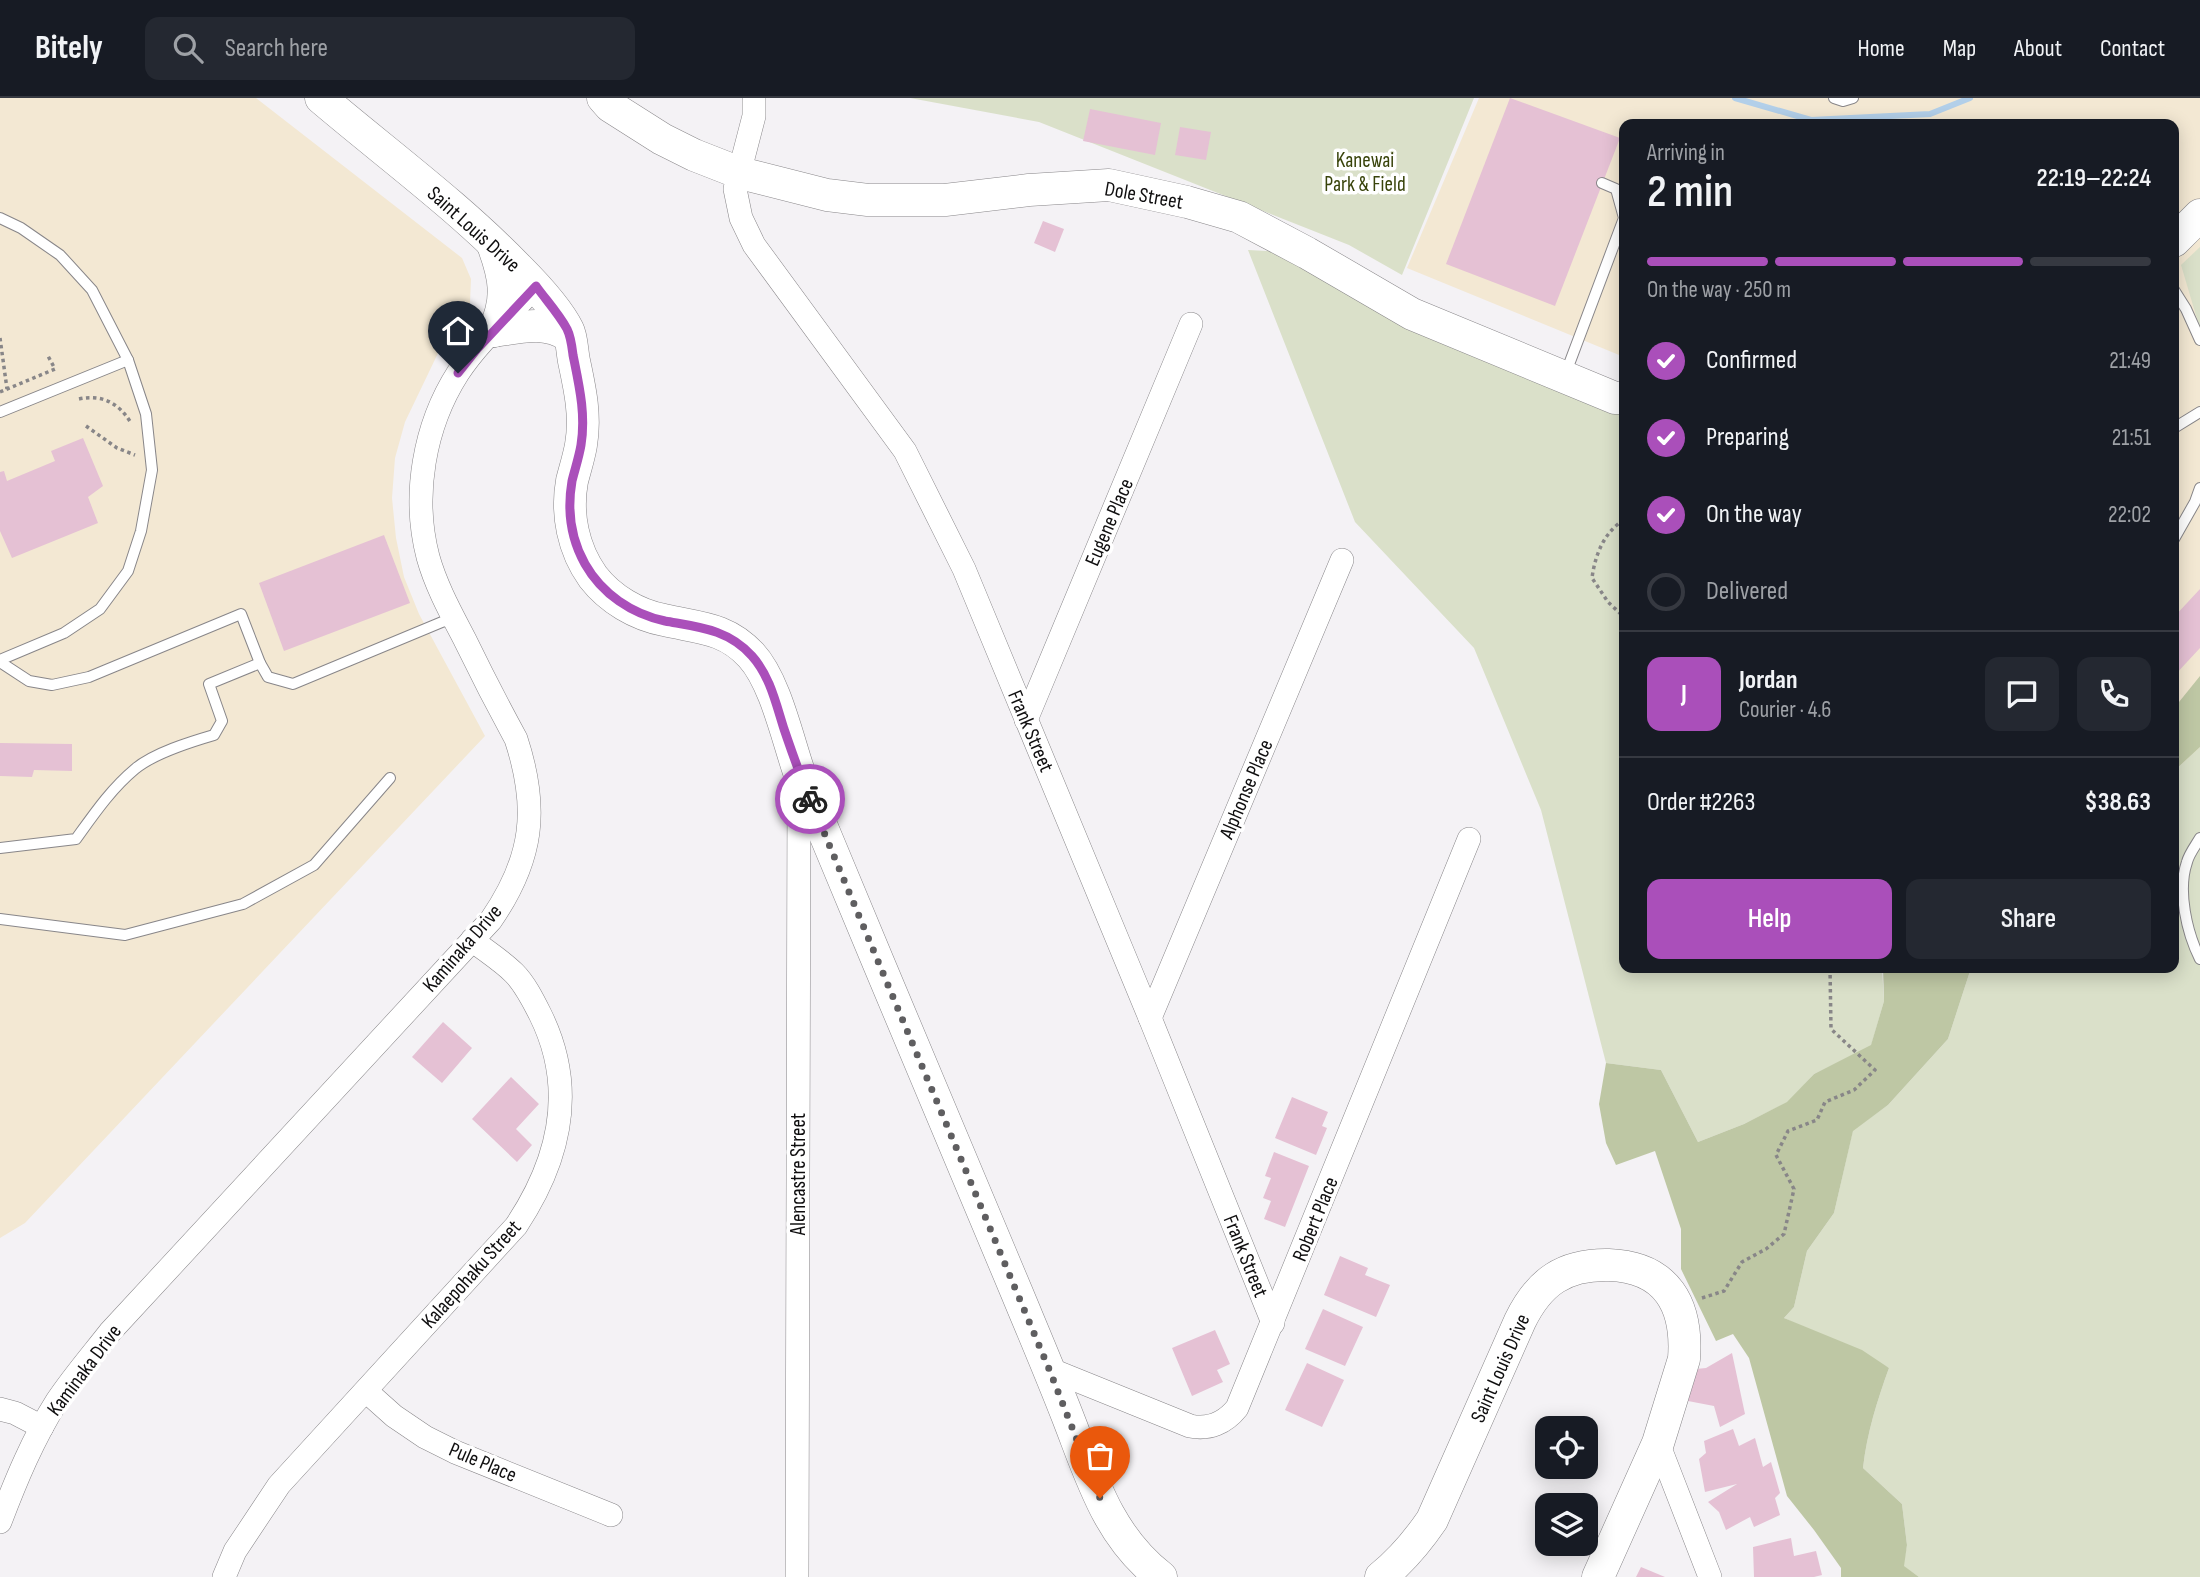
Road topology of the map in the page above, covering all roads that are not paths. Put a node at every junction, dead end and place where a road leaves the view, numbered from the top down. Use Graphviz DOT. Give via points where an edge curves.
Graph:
graph roads {
  1 [pos="321,98"];
  2 [pos="603,98"];
  3 [pos="754,98"];
  4 [pos="1834,98"];
  5 [pos="1853,98"];
  6 [pos="740,173"];
  7 [pos="1602,183"];
  8 [pos="1619,200"];
  9 [pos="2200,215"];
  10 [pos="0,218"];
  11 [pos="1619,231"];
  12 [pos="2179,236"];
  13 [pos="491,240"];
  14 [pos="536,286"];
  15 [pos="2179,298"];
  16 [pos="1191,324"];
  17 [pos="494,331"];
  18 [pos="569,336"];
  19 [pos="2200,340"];
  20 [pos="128,360"];
  21 [pos="1564,378"];
  22 [pos="1619,398"];
  23 [pos="0,412"];
  24 [pos="2200,412"];
  25 [pos="2179,425"];
  26 [pos="2200,488"];
  27 [pos="2179,531"];
  28 [pos="1342,560"];
  29 [pos="454,619"];
  30 [pos="0,661"];
  31 [pos="260,663"];
  32 [pos="1026,720"];
  33 [pos="799,772"];
  34 [pos="390,778"];
  35 [pos="2200,838"];
  36 [pos="1469,839"];
  37 [pos="0,848"];
  38 [pos="0,919"];
  39 [pos="472,940"];
  40 [pos="2200,959"];
  41 [pos="1150,1018"];
  42 [pos="1273,1323"];
  43 [pos="1049,1369"];
  44 [pos="366,1391"];
  45 [pos="0,1409"];
  46 [pos="42,1427"];
  47 [pos="1658,1443"];
  48 [pos="611,1515"];
  49 [pos="0,1522"];
  50 [pos="224,1577"];
  51 [pos="797,1577"];
  52 [pos="1161,1577"];
  53 [pos="1381,1577"];
  54 [pos="1598,1577"];
  55 [pos="1710,1577"];
  1 -- 13 [label="street, Saint Louis Drive"];
  2 -- 6 [label="street, Dole Street" via="662,139"];
  3 -- 6 [label="street, Frank Street"];
  4 -- 5 [label="lane" via="1843,102"];
  6 -- 21 [label="street, Dole Street" via="814,193 868,200 945,200 1109,185 1187,202 1239,217 1412,314"];
  6 -- 32 [label="street, Frank Street" via="735,189 747,232 905,451 964,569"];
  7 -- 8 [label="lane" via="1616,190"];
  9 -- 12 [label="street"];
  10 -- 20 [label="lane" via="60,255 92,290"];
  11 -- 21 [label="lane"];
  13 -- 14 [label="street, Saint Louis Drive"];
  13 -- 17 [label="street" via="504,281 502,315"];
  14 -- 17 [label="street, Kaminaka Drive"];
  14 -- 18 [label="street, Saint Louis Drive"];
  15 -- 19 [label="lane"];
  16 -- 32 [label="street, Eugene Place"];
  17 -- 18 [label="street" via="529,325 552,327"];
  17 -- 29 [label="street, Kaminaka Drive" via="458,373 431,430 424,461 421,493 428,555"];
  18 -- 33 [label="street, Saint Louis Drive" via="583,417 570,515 585,563 606,590 633,610 719,632 751,655 771,690"];
  20 -- 23 [label="lane"];
  20 -- 30 [label="lane" via="146,414 152,470 128,571 100,609 64,633"];
  21 -- 22 [label="street, Dole Street"];
  24 -- 25 [label="lane"];
  26 -- 27 [label="lane"];
  28 -- 41 [label="street, Alphonse Place"];
  29 -- 31 [label="lane" via="293,684 268,677"];
  29 -- 39 [label="street, Kaminaka Drive" via="516,739 529,792 530,819 519,873 507,898"];
  30 -- 31 [label="lane" via="29,681 52,685 89,677 241,614"];
  31 -- 37 [label="lane" via="209,684 222,721 214,735 183,744 137,767 105,799 76,839"];
  32 -- 41 [label="street, Frank Street"];
  33 -- 43 [label="street, Saint Louis Drive"];
  33 -- 51 [label="street, Alencastre Street"];
  34 -- 38 [label="lane" via="314,865 243,904 125,935"];
  35 -- 40 [label="lane" via="2187,862 2184,902"];
  36 -- 42 [label="street, Robert Place"];
  39 -- 44 [label="street, Kalaepohaku Street" via="516,974 546,1026 559,1085 555,1145 546,1174 516,1226"];
  39 -- 46 [label="street, Kaminaka Drive" via="110,1332"];
  41 -- 42 [label="street, Frank Street"];
  42 -- 43 [label="street, Robert Place" via="1237,1408 1210,1426 1190,1426"];
  43 -- 52 [label="street, Saint Louis Drive" via="1112,1523 1146,1566"];
  44 -- 48 [label="street, Pule Place" via="425,1437"];
  44 -- 50 [label="street, Kalaepohaku Street" via="279,1485 235,1551"];
  45 -- 46 [label="street"];
  46 -- 49 [label="street, Kaminaka Drive"];
  47 -- 53 [label="street, Saint Louis Drive" via="1684,1359 1685,1335 1677,1306 1665,1286 1649,1273 1633,1268 1572,1269 1550,1280 1532,1298 1432,1520 1398,1564"];
  47 -- 54 [label="street, Saint Louis Drive"];
  47 -- 55 [label="street"];
}
